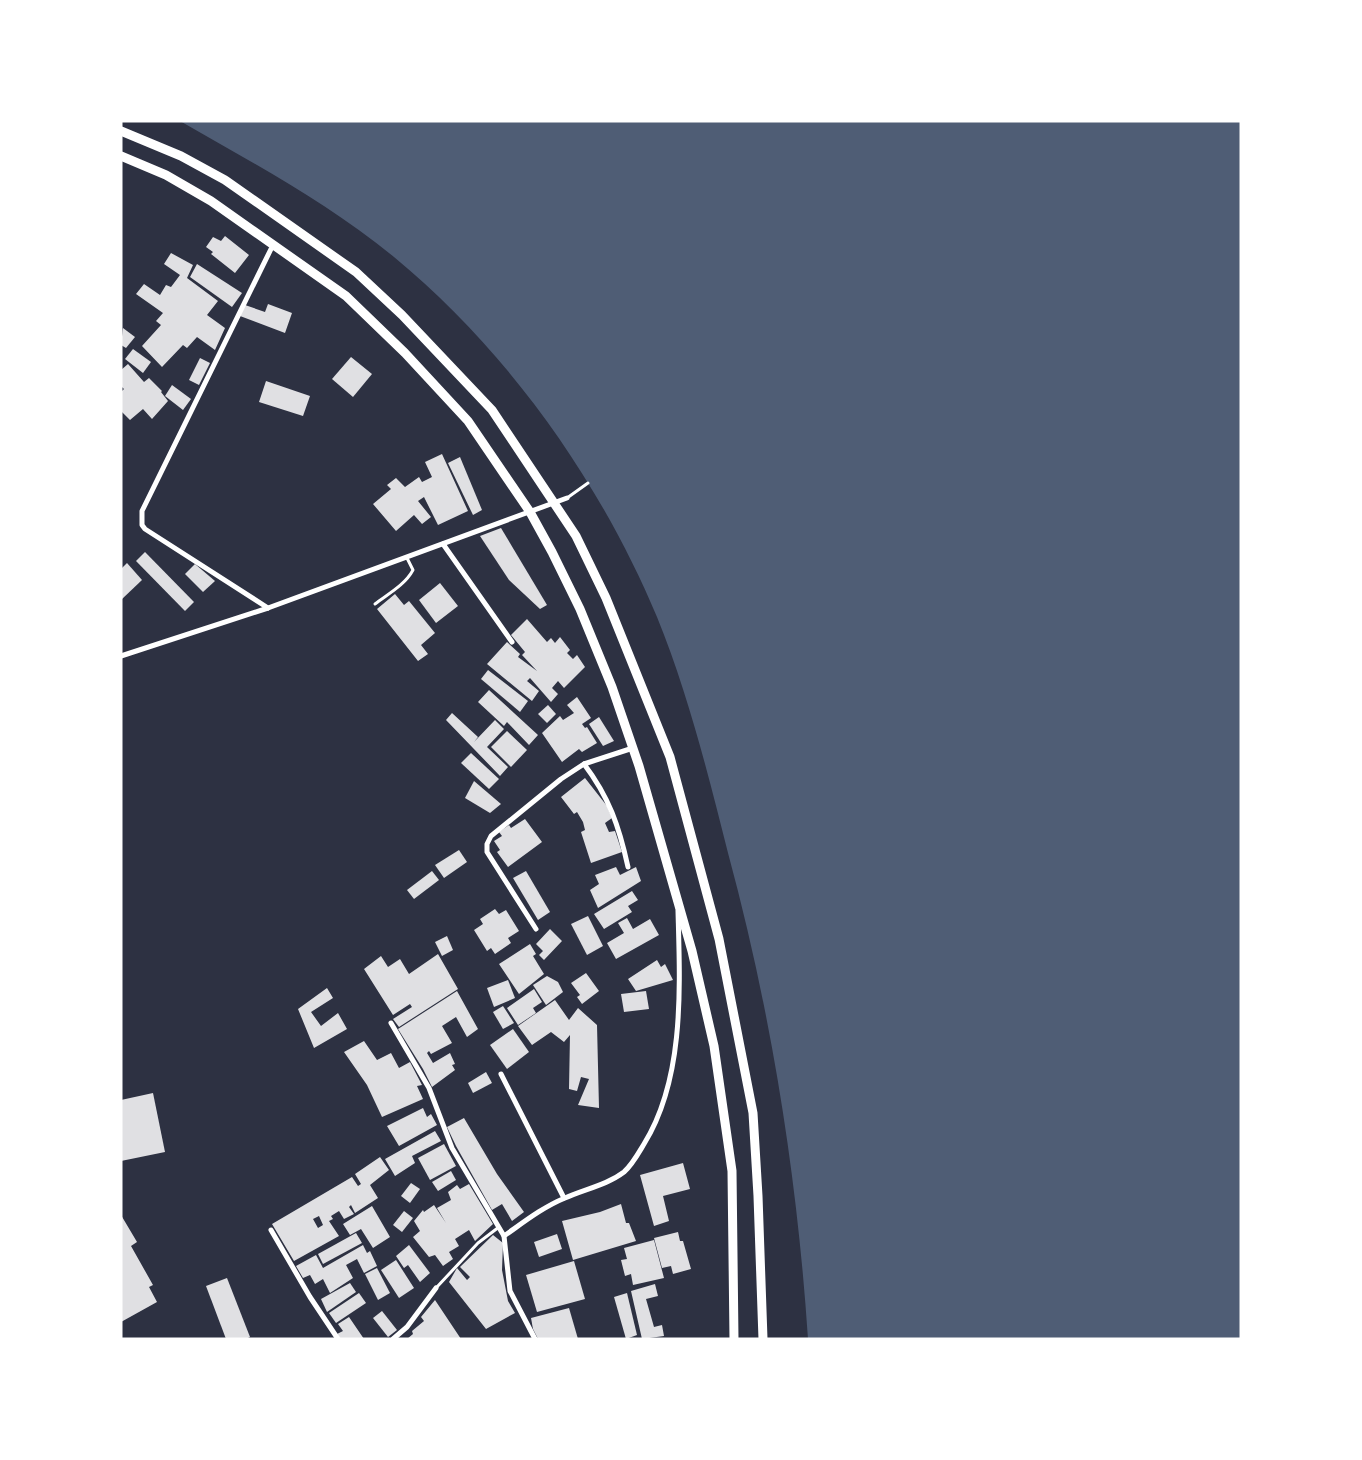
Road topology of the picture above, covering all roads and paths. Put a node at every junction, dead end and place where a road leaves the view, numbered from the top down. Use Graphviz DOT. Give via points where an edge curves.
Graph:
graph roads {
  1 [pos="121,131"];
  2 [pos="121,156"];
  3 [pos="271,249"];
  4 [pos="588,483"];
  5 [pos="567,498"];
  6 [pos="553,504"];
  7 [pos="530,512"];
  8 [pos="443,544"];
  9 [pos="408,558"];
  10 [pos="375,604"];
  11 [pos="268,608"];
  12 [pos="512,642"];
  13 [pos="121,656"];
  14 [pos="633,748"];
  15 [pos="584,764"];
  16 [pos="628,867"];
  17 [pos="677,898"];
  18 [pos="536,929"];
  19 [pos="391,1022"];
  20 [pos="501,1074"];
  21 [pos="564,1198"];
  22 [pos="499,1227"];
  23 [pos="272,1230"];
  24 [pos="504,1236"];
  25 [pos="436,1288"];
  26 [pos="338,1339"];
  27 [pos="393,1339"];
  28 [pos="535,1339"];
  29 [pos="734,1339"];
  30 [pos="763,1339"];
  1 -- 6 [label="main road" via="182,156 225,180 356,272 415,328 492,410"];
  2 -- 7 [label="main road" via="166,175 211,201 346,296 406,353 468,421"];
  3 -- 11 [label="street" via="142,511 145,529"];
  4 -- 5 [label="lane"];
  5 -- 6 [label="street"];
  6 -- 7 [label="street"];
  6 -- 30 [label="main road" via="576,536 606,598 670,757 719,939 752,1114"];
  7 -- 8 [label="street"];
  7 -- 14 [label="main road" via="580,609"];
  8 -- 9 [label="street"];
  8 -- 12 [label="street"];
  9 -- 10 [label="lane" via="413,570 410,576"];
  9 -- 11 [label="street"];
  11 -- 13 [label="street"];
  14 -- 15 [label="street"];
  14 -- 17 [label="main road"];
  15 -- 16 [label="street" via="611,805"];
  15 -- 18 [label="street" via="512,818 487,844 487,852"];
  17 -- 21 [label="street" via="680,988 671,1075 665,1101 654,1128 625,1170 612,1180"];
  17 -- 29 [label="main road" via="714,1046 725,1116 732,1171"];
  19 -- 22 [label="street" via="429,1088 455,1152"];
  20 -- 21 [label="street"];
  21 -- 24 [label="street"];
  22 -- 24 [label="street"];
  22 -- 25 [label="lane" via="478,1243"];
  23 -- 26 [label="street"];
  24 -- 28 [label="street" via="510,1291"];
  25 -- 27 [label="street"];
}
